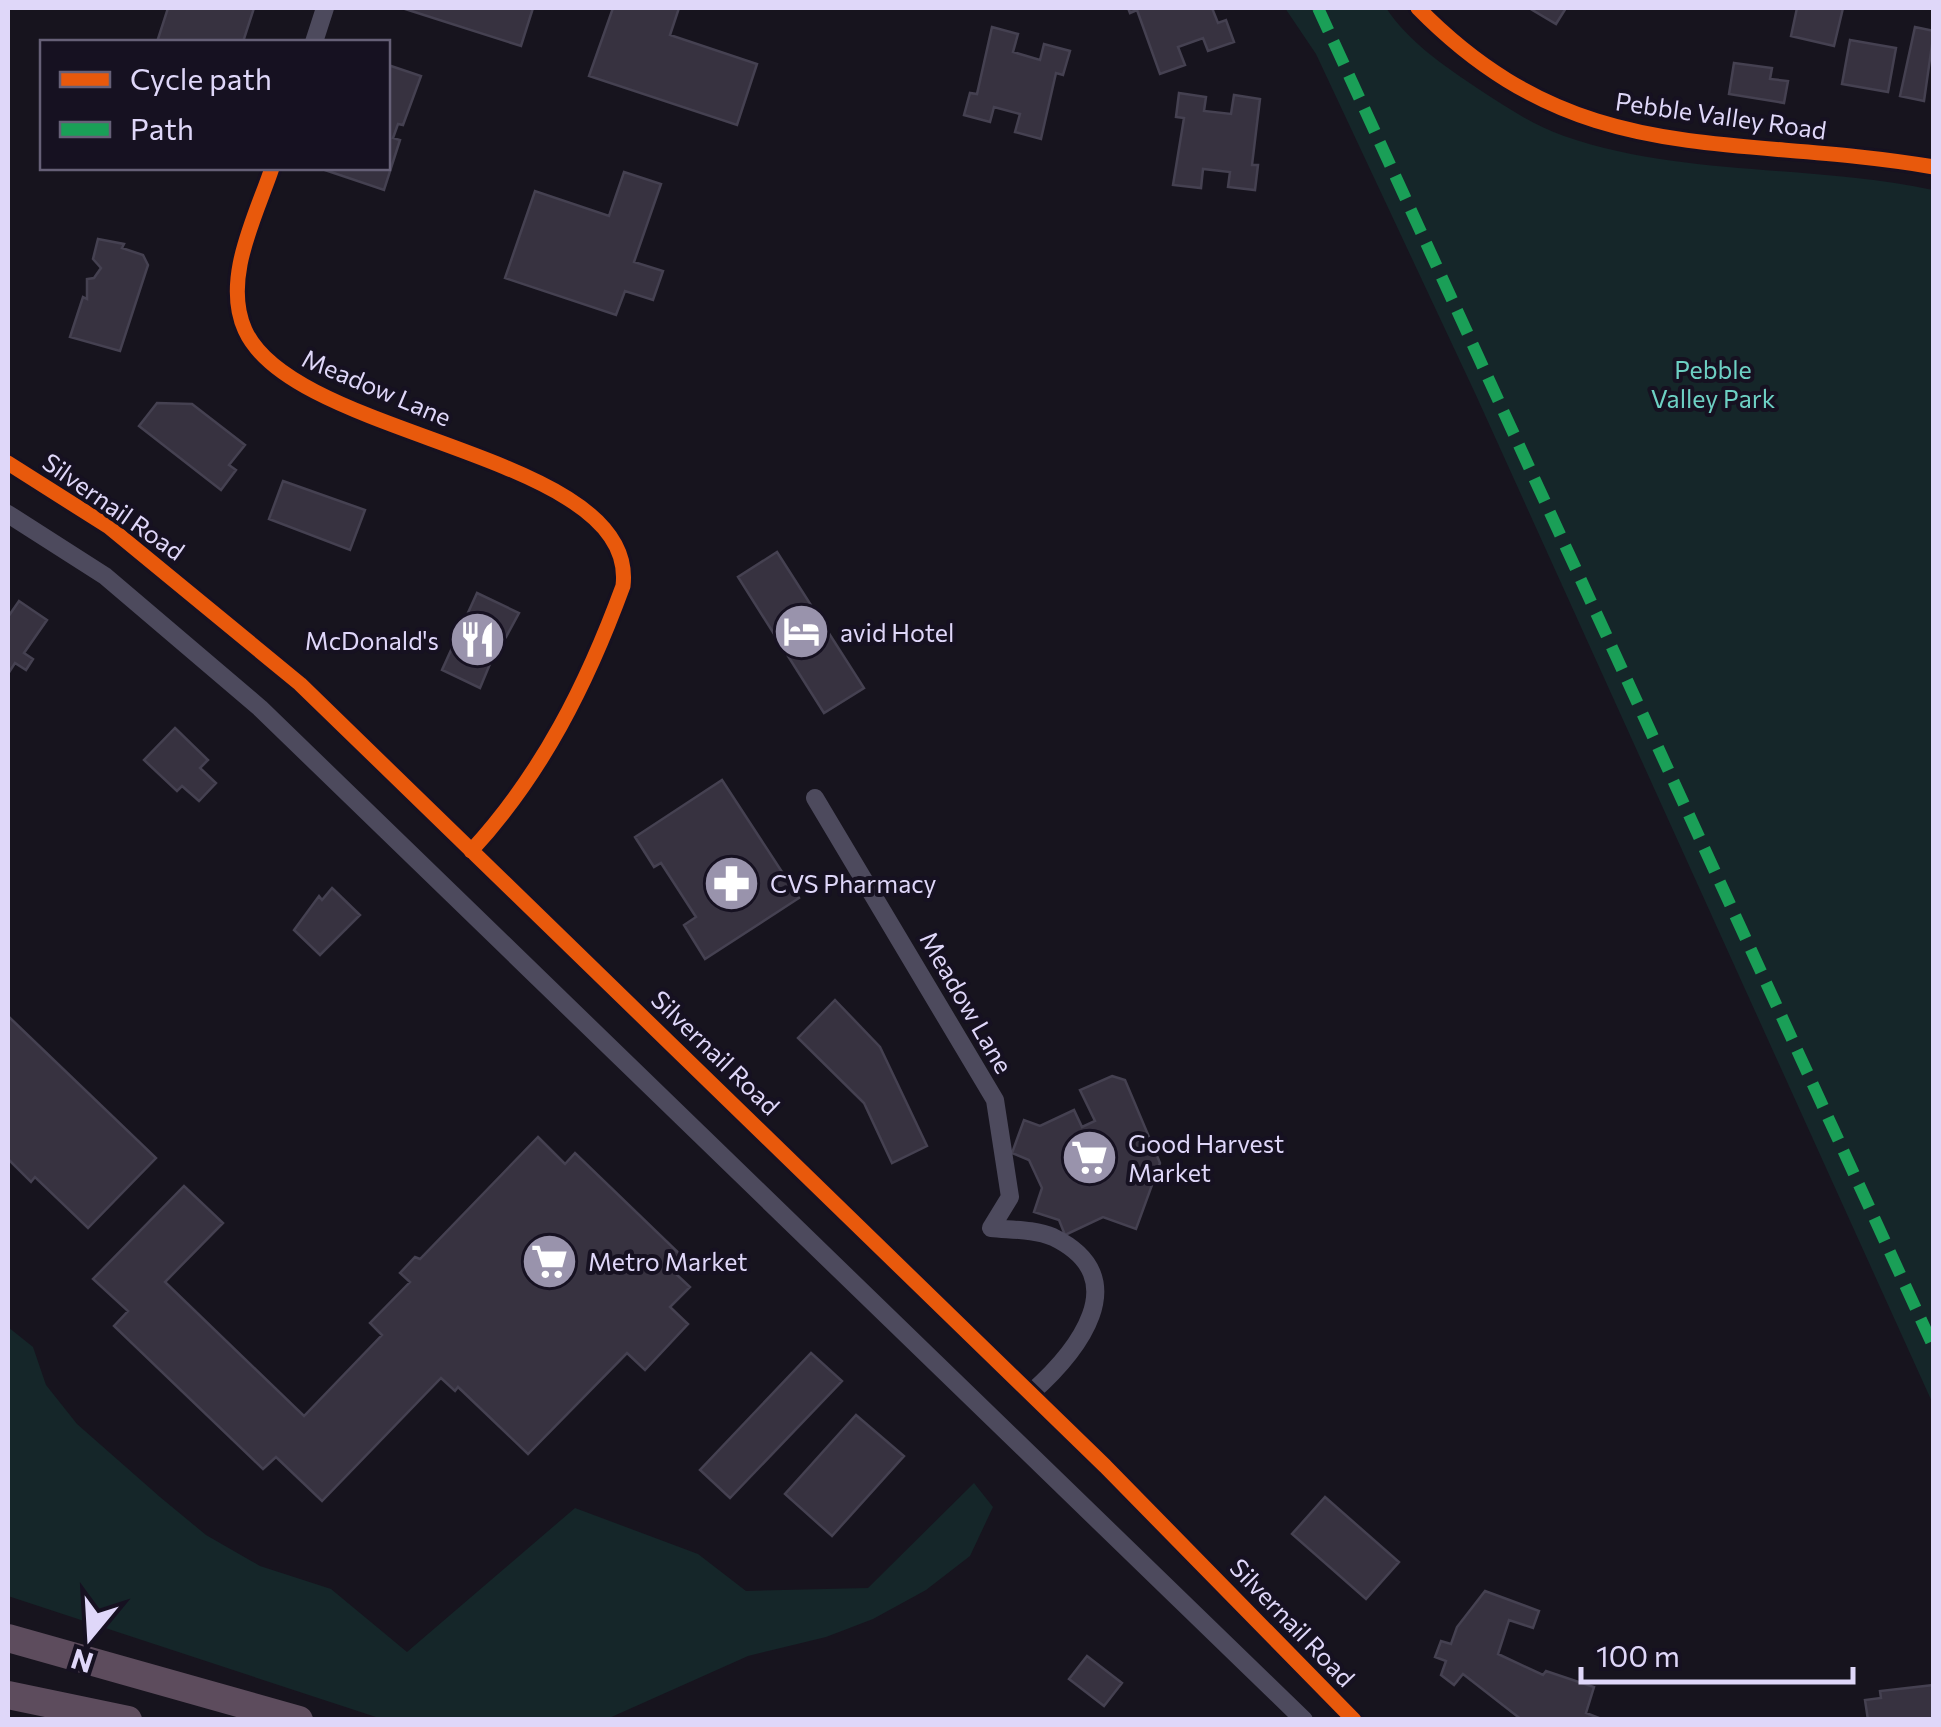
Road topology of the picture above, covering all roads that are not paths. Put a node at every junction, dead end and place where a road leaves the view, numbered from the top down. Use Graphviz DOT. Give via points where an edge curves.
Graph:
graph roads {
  1 [pos="325,8"];
  2 [pos="1418,8"];
  3 [pos="315,40"];
  4 [pos="1934,167"];
  5 [pos="271,170"];
  6 [pos="8,463"];
  7 [pos="8,514"];
  8 [pos="815,798"];
  9 [pos="471,851"];
  10 [pos="1031,1393"];
  11 [pos="8,1638"];
  12 [pos="8,1695"];
  13 [pos="128,1720"];
  14 [pos="299,1720"];
  15 [pos="1304,1720"];
  16 [pos="1354,1720"];
  1 -- 3 [label="street"];
  2 -- 4 [label="street, Pebble Valley Road" via="1487,70 1586,120 1664,138"];
  5 -- 9 [label="street, Meadow Lane" via="238,284 244,328 258,352 294,382 538,484 588,512 614,536 625,574 564,722 531,780"];
  6 -- 9 [label="street, Silvernail Road" via="109,527 245,636"];
  7 -- 15 [label="street" via="104,576 260,708"];
  8 -- 10 [label="street, Meadow Lane" via="995,1100 1010,1197 990,1228 1053,1237 1079,1256 1095,1284 1090,1324 1064,1364"];
  9 -- 10 [label="street, Silvernail Road"];
  10 -- 16 [label="street, Silvernail Road"];
  11 -- 14 [label="highway"];
  12 -- 13 [label="highway"];
}
